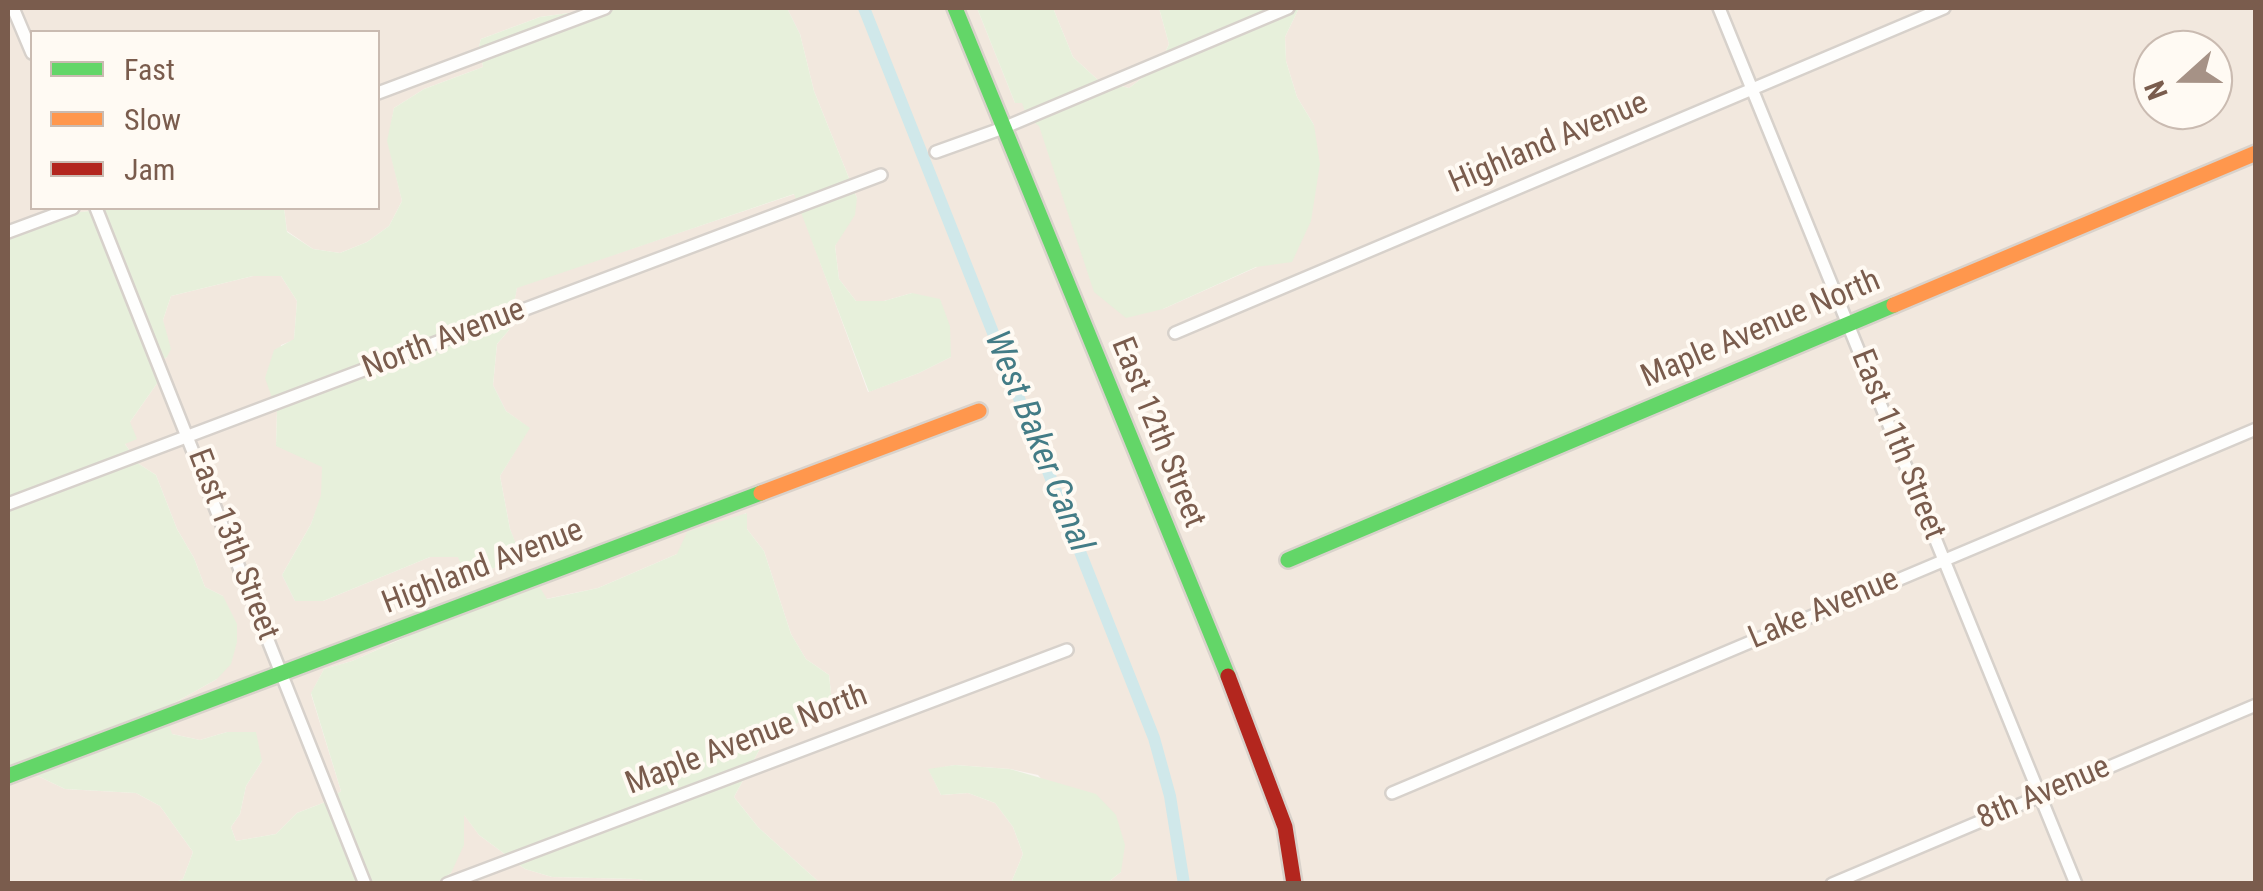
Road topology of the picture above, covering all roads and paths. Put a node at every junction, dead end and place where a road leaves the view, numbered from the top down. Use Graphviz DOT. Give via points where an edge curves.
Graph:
graph roads {
  1 [pos="14,8"];
  2 [pos="606,8"];
  3 [pos="954,8"];
  4 [pos="1288,8"];
  5 [pos="1719,8"];
  6 [pos="1944,8"];
  7 [pos="30,49"];
  8 [pos="1752,88"];
  9 [pos="380,92"];
  10 [pos="1003,128"];
  11 [pos="936,152"];
  12 [pos="2256,153"];
  13 [pos="881,175"];
  14 [pos="67,210"];
  15 [pos="97,210"];
  16 [pos="8,232"];
  17 [pos="1848,323"];
  18 [pos="1175,333"];
  19 [pos="978,411"];
  20 [pos="2256,429"];
  21 [pos="190,436"];
  22 [pos="8,504"];
  23 [pos="1288,560"];
  24 [pos="1944,560"];
  25 [pos="1067,650"];
  26 [pos="282,672"];
  27 [pos="2256,705"];
  28 [pos="8,776"];
  29 [pos="1392,792"];
  30 [pos="2040,796"];
  31 [pos="365,884"];
  32 [pos="447,884"];
  33 [pos="1294,884"];
  34 [pos="1832,884"];
  35 [pos="2076,884"];
  1 -- 7 [label="street"];
  2 -- 9 [label="street"];
  3 -- 10 [label="street, East 12th Street"];
  4 -- 10 [label="street"];
  5 -- 8 [label="street, East 11th Street"];
  6 -- 8 [label="street, Highland Avenue"];
  8 -- 17 [label="street, East 11th Street"];
  8 -- 18 [label="street, Highland Avenue"];
  10 -- 11 [label="street"];
  10 -- 33 [label="street, East 12th Street" via="1263,762 1285,828"];
  12 -- 17 [label="street, Maple Avenue North"];
  13 -- 21 [label="street, North Avenue"];
  14 -- 16 [label="street"];
  15 -- 21 [label="street, East 13th Street"];
  17 -- 23 [label="street, Maple Avenue North"];
  17 -- 24 [label="street, East 11th Street"];
  19 -- 26 [label="street, Highland Avenue"];
  20 -- 24 [label="street, Lake Avenue"];
  21 -- 22 [label="street, North Avenue"];
  21 -- 26 [label="street, East 13th Street"];
  24 -- 29 [label="street, Lake Avenue"];
  24 -- 30 [label="street, East 11th Street"];
  25 -- 32 [label="street, Maple Avenue North"];
  26 -- 28 [label="street, Highland Avenue"];
  26 -- 31 [label="street, East 13th Street"];
  27 -- 30 [label="street, 8th Avenue"];
  30 -- 34 [label="street, 8th Avenue"];
  30 -- 35 [label="street, East 11th Street"];
}
